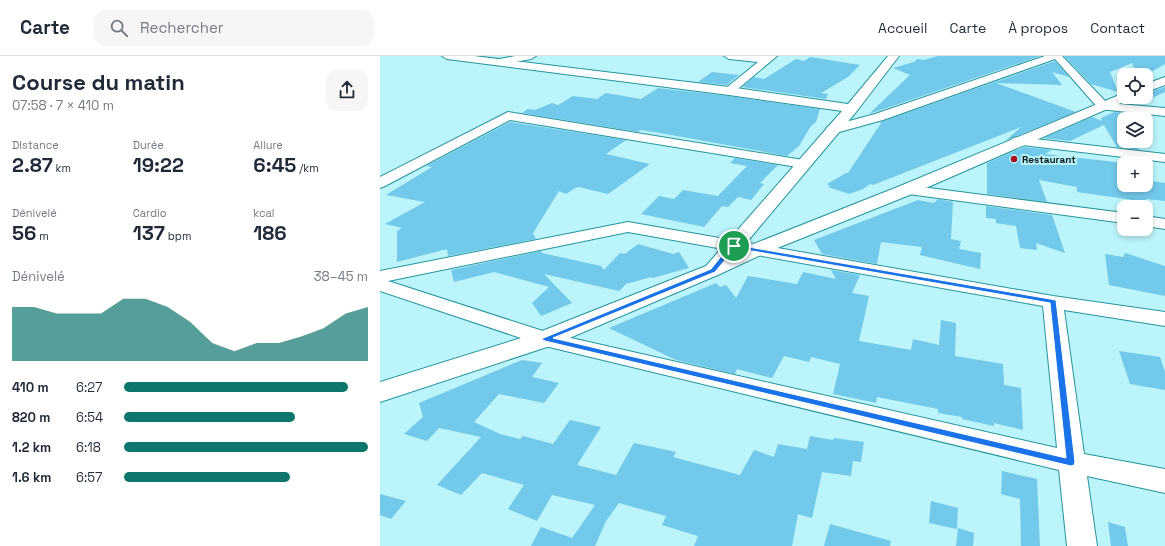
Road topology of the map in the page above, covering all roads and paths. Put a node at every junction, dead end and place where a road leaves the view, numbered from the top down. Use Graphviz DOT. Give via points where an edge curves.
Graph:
graph roads {
  1 [pos="448,56"];
  2 [pos="531,56"];
  3 [pos="730,56"];
  4 [pos="894,56"];
  5 [pos="1056,56"];
  6 [pos="769,58"];
  7 [pos="499,62"];
  8 [pos="1165,81"];
  9 [pos="1153,85"];
  10 [pos="729,91"];
  11 [pos="1117,100"];
  12 [pos="1103,106"];
  13 [pos="851,109"];
  14 [pos="1165,112"];
  15 [pos="832,130"];
  16 [pos="1018,142"];
  17 [pos="1165,158"];
  18 [pos="803,164"];
  19 [pos="380,183"];
  20 [pos="906,190"];
  21 [pos="1117,217"];
  22 [pos="1153,222"];
  23 [pos="1165,224"];
  24 [pos="734,246"];
  25 [pos="758,249"];
  26 [pos="713,270"];
  27 [pos="380,277"];
  28 [pos="380,285"];
  29 [pos="1053,302"];
  30 [pos="1165,319"];
  31 [pos="545,339"];
  32 [pos="380,392"];
  33 [pos="1071,462"];
  34 [pos="1165,481"];
  35 [pos="1082,546"];
  1 -- 7 [label="street"];
  2 -- 7 [label="street"];
  3 -- 6 [label="street"];
  4 -- 13 [label="street"];
  5 -- 12 [label="street"];
  5 -- 15 [label="street" via="879,117"];
  6 -- 10 [label="street"];
  7 -- 10 [label="street"];
  8 -- 9 [label="street"];
  10 -- 13 [label="street"];
  11 -- 12 [label="street"];
  12 -- 14 [label="street"];
  12 -- 16 [label="street"];
  13 -- 15 [label="street"];
  15 -- 18 [label="street"];
  16 -- 17 [label="street"];
  16 -- 20 [label="street"];
  18 -- 19 [label="street" via="508,116"];
  18 -- 24 [label="street"];
  20 -- 21 [label="street"];
  20 -- 25 [label="street"];
  22 -- 23 [label="street"];
  24 -- 25 [label="street"];
  24 -- 26 [label="street"];
  24 -- 27 [label="street" via="628,228"];
  25 -- 26 [label="street"];
  25 -- 29 [label="street"];
  26 -- 31 [label="street"];
  28 -- 31 [label="street"];
  29 -- 30 [label="street"];
  29 -- 33 [label="street"];
  31 -- 32 [label="street"];
  31 -- 33 [label="street"];
  33 -- 34 [label="street"];
  33 -- 35 [label="street"];
}
